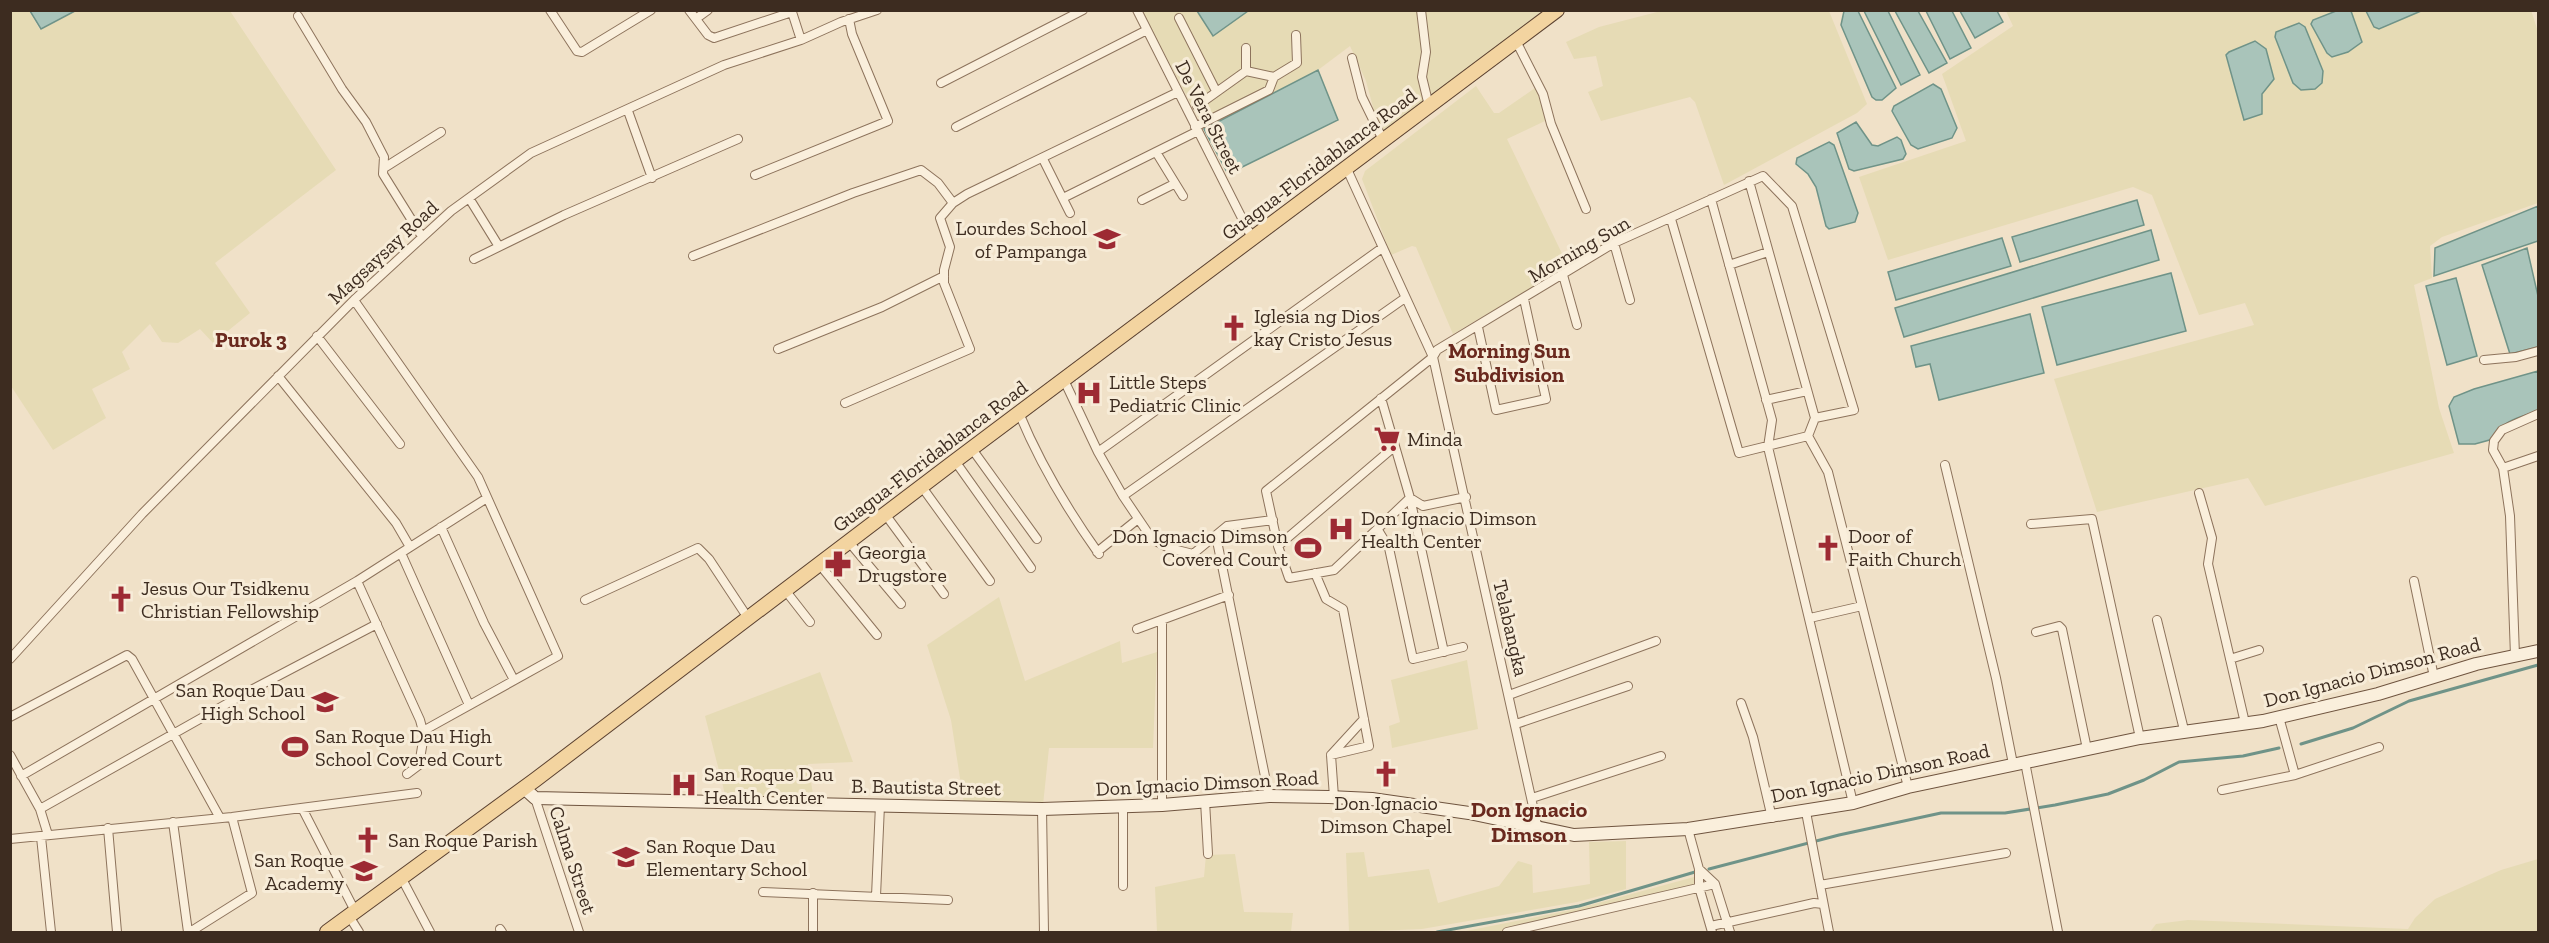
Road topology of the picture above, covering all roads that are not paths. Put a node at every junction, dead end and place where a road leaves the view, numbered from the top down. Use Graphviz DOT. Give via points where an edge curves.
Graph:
graph roads {
  1 [pos="550,10"];
  2 [pos="651,10"];
  3 [pos="689,10"];
  4 [pos="708,10"];
  5 [pos="877,10"];
  6 [pos="1083,10"];
  7 [pos="1137,10"];
  8 [pos="1421,10"];
  9 [pos="1557,10"];
  10 [pos="794,11"];
  11 [pos="298,16"];
  12 [pos="697,18"];
  13 [pos="1179,18"];
  14 [pos="849,19"];
  15 [pos="1147,30"];
  16 [pos="1296,35"];
  17 [pos="801,40"];
  18 [pos="1516,41"];
  19 [pos="1246,48"];
  20 [pos="1353,58"];
  21 [pos="1245,71"];
  22 [pos="1274,77"];
  23 [pos="941,83"];
  24 [pos="1216,90"];
  25 [pos="1178,92"];
  26 [pos="1429,106"];
  27 [pos="1193,108"];
  28 [pos="628,111"];
  29 [pos="956,127"];
  30 [pos="1196,129"];
  31 [pos="441,132"];
  32 [pos="738,140"];
  33 [pos="1383,140"];
  34 [pos="1156,152"];
  35 [pos="1043,159"];
  36 [pos="1346,167"];
  37 [pos="384,168"];
  38 [pos="755,175"];
  39 [pos="652,178"];
  40 [pos="1749,181"];
  41 [pos="1174,183"];
  42 [pos="1183,196"];
  43 [pos="469,198"];
  44 [pos="1063,198"];
  45 [pos="1711,199"];
  46 [pos="1142,200"];
  47 [pos="953,202"];
  48 [pos="1586,209"];
  49 [pos="1070,213"];
  50 [pos="1671,219"];
  51 [pos="421,236"];
  52 [pos="1252,238"];
  53 [pos="1614,243"];
  54 [pos="498,245"];
  55 [pos="1382,248"];
  56 [pos="1768,252"];
  57 [pos="693,256"];
  58 [pos="474,259"];
  59 [pos="1729,265"];
  60 [pos="1563,275"];
  61 [pos="944,276"];
  62 [pos="1405,298"];
  63 [pos="1524,299"];
  64 [pos="354,300"];
  65 [pos="1630,300"];
  66 [pos="1577,325"];
  67 [pos="1478,327"];
  68 [pos="317,336"];
  69 [pos="778,349"];
  70 [pos="2538,351"];
  71 [pos="1433,357"];
  72 [pos="2484,360"];
  73 [pos="278,376"];
  74 [pos="1064,380"];
  75 [pos="1807,391"];
  76 [pos="1381,398"];
  77 [pos="1766,399"];
  78 [pos="846,403"];
  79 [pos="1019,413"];
  80 [pos="2538,414"];
  81 [pos="1815,418"];
  82 [pos="1808,436"];
  83 [pos="400,444"];
  84 [pos="1394,447"];
  85 [pos="1768,447"];
  86 [pos="972,449"];
  87 [pos="1098,452"];
  88 [pos="2538,456"];
  89 [pos="955,461"];
  90 [pos="1945,465"];
  91 [pos="2503,468"];
  92 [pos="922,487"];
  93 [pos="2199,493"];
  94 [pos="1123,496"];
  95 [pos="1466,497"];
  96 [pos="487,498"];
  97 [pos="1410,498"];
  98 [pos="885,514"];
  99 [pos="1138,519"];
  100 [pos="1273,520"];
  101 [pos="2031,524"];
  102 [pos="441,527"];
  103 [pos="1378,530"];
  104 [pos="1216,536"];
  105 [pos="1037,539"];
  106 [pos="849,542"];
  107 [pos="1278,546"];
  108 [pos="410,547"];
  109 [pos="401,553"];
  110 [pos="820,565"];
  111 [pos="1031,568"];
  112 [pos="1315,573"];
  113 [pos="357,581"];
  114 [pos="990,581"];
  115 [pos="2414,581"];
  116 [pos="785,590"];
  117 [pos="944,594"];
  118 [pos="1229,595"];
  119 [pos="585,600"];
  120 [pos="901,604"];
  121 [pos="1862,606"];
  122 [pos="748,618"];
  123 [pos="1810,618"];
  124 [pos="1162,620"];
  125 [pos="2157,620"];
  126 [pos="810,622"];
  127 [pos="377,624"];
  128 [pos="1137,629"];
  129 [pos="2036,632"];
  130 [pos="877,635"];
  131 [pos="1656,641"];
  132 [pos="1463,647"];
  133 [pos="2259,650"];
  134 [pos="2538,651"];
  135 [pos="1444,652"];
  136 [pos="2516,656"];
  137 [pos="10,659"];
  138 [pos="2230,659"];
  139 [pos="2434,677"];
  140 [pos="514,680"];
  141 [pos="1628,686"];
  142 [pos="1509,695"];
  143 [pos="153,699"];
  144 [pos="1741,703"];
  145 [pos="469,705"];
  146 [pos="10,717"];
  147 [pos="2279,717"];
  148 [pos="1364,719"];
  149 [pos="2245,723"];
  150 [pos="1516,724"];
  151 [pos="423,730"];
  152 [pos="2184,730"];
  153 [pos="173,735"];
  154 [pos="2140,738"];
  155 [pos="2379,747"];
  156 [pos="2088,749"];
  157 [pos="10,754"];
  158 [pos="1331,755"];
  159 [pos="1661,756"];
  160 [pos="2019,763"];
  161 [pos="407,774"];
  162 [pos="2295,775"];
  163 [pos="21,776"];
  164 [pos="1908,787"];
  165 [pos="524,788"];
  166 [pos="2223,790"];
  167 [pos="417,793"];
  168 [pos="1269,796"];
  169 [pos="1334,797"];
  170 [pos="535,798"];
  171 [pos="1532,798"];
  172 [pos="1205,801"];
  173 [pos="1853,803"];
  174 [pos="880,805"];
  175 [pos="1162,805"];
  176 [pos="1123,807"];
  177 [pos="40,808"];
  178 [pos="302,808"];
  179 [pos="1042,809"];
  180 [pos="1806,812"];
  181 [pos="232,817"];
  182 [pos="220,818"];
  183 [pos="1772,818"];
  184 [pos="173,822"];
  185 [pos="108,828"];
  186 [pos="1538,829"];
  187 [pos="1688,830"];
  188 [pos="45,836"];
  189 [pos="10,839"];
  190 [pos="2006,853"];
  191 [pos="1208,854"];
  192 [pos="1699,869"];
  193 [pos="401,877"];
  194 [pos="1715,884"];
  195 [pos="1820,885"];
  196 [pos="1123,886"];
  197 [pos="1699,887"];
  198 [pos="763,892"];
  199 [pos="813,893"];
  200 [pos="876,896"];
  201 [pos="948,900"];
  202 [pos="1823,904"];
  203 [pos="352,913"];
  204 [pos="1727,922"];
  205 [pos="1712,929"];
  206 [pos="51,933"];
  207 [pos="117,933"];
  208 [pos="189,933"];
  209 [pos="327,933"];
  210 [pos="359,933"];
  211 [pos="430,933"];
  212 [pos="579,933"];
  213 [pos="813,933"];
  214 [pos="1044,933"];
  215 [pos="1507,933"];
  216 [pos="1730,933"];
  217 [pos="1829,933"];
  218 [pos="2058,933"];
  1 -- 2 [label="street" via="577,51 582,52"];
  3 -- 12 [label="street"];
  4 -- 12 [label="street"];
  5 -- 14 [label="street, Magsaysay Road"];
  6 -- 23 [label="street"];
  7 -- 15 [label="street, De Vera Street"];
  8 -- 26 [label="street" via="1426,52 1422,77"];
  9 -- 18 [label="main road, Guagua-Floridablanca Road"];
  10 -- 12 [label="street" via="714,38"];
  10 -- 17 [label="street"];
  11 -- 37 [label="street" via="366,122 384,157"];
  13 -- 24 [label="street"];
  14 -- 17 [label="street, Magsaysay Road"];
  14 -- 38 [label="street" via="888,121"];
  15 -- 25 [label="street, De Vera Street"];
  15 -- 29 [label="street"];
  16 -- 22 [label="street" via="1297,63"];
  17 -- 28 [label="street, Magsaysay Road" via="724,65"];
  18 -- 26 [label="main road, Guagua-Floridablanca Road"];
  18 -- 48 [label="street" via="1543,94 1551,124"];
  19 -- 21 [label="street"];
  20 -- 33 [label="street" via="1362,97"];
  21 -- 22 [label="street"];
  21 -- 24 [label="street"];
  22 -- 30 [label="street" via="1269,90"];
  24 -- 27 [label="street"];
  25 -- 27 [label="street, De Vera Street"];
  25 -- 35 [label="street"];
  26 -- 33 [label="main road, Guagua-Floridablanca Road"];
  27 -- 30 [label="street, De Vera Street"];
  28 -- 39 [label="street"];
  28 -- 43 [label="street, Magsaysay Road" via="531,153"];
  30 -- 34 [label="street"];
  30 -- 52 [label="street, De Vera Street"];
  31 -- 37 [label="street"];
  32 -- 39 [label="street"];
  33 -- 36 [label="main road, Guagua-Floridablanca Road"];
  34 -- 41 [label="street"];
  34 -- 44 [label="street"];
  35 -- 44 [label="street"];
  35 -- 47 [label="street"];
  36 -- 52 [label="main road, Guagua-Floridablanca Road"];
  36 -- 55 [label="street, Telabangka"];
  37 -- 51 [label="street" via="382,174"];
  39 -- 54 [label="street"];
  40 -- 45 [label="street, Morning Sun"];
  40 -- 56 [label="street"];
  40 -- 81 [label="street" via="1763,176 1792,206 1854,410"];
  41 -- 42 [label="street"];
  41 -- 46 [label="street"];
  43 -- 51 [label="street, Magsaysay Road"];
  43 -- 54 [label="street"];
  44 -- 49 [label="street"];
  45 -- 50 [label="street, Morning Sun"];
  45 -- 59 [label="street"];
  47 -- 57 [label="street" via="921,170"];
  47 -- 61 [label="street" via="940,218 950,247"];
  50 -- 53 [label="street, Morning Sun"];
  50 -- 85 [label="street" via="1739,453"];
  51 -- 64 [label="street, Magsaysay Road"];
  52 -- 74 [label="main road, Guagua-Floridablanca Road"];
  53 -- 60 [label="street, Morning Sun"];
  53 -- 65 [label="street"];
  54 -- 58 [label="street"];
  55 -- 62 [label="street, Telabangka"];
  55 -- 87 [label="street"];
  56 -- 59 [label="street"];
  56 -- 75 [label="street"];
  59 -- 77 [label="street"];
  60 -- 63 [label="street, Morning Sun"];
  60 -- 66 [label="street"];
  61 -- 69 [label="street" via="882,307"];
  61 -- 78 [label="street" via="970,349"];
  62 -- 71 [label="street, Telabangka"];
  62 -- 94 [label="street"];
  63 -- 67 [label="street, Morning Sun"];
  63 -- 67 [label="street" via="1546,399 1496,410"];
  64 -- 68 [label="street, Magsaysay Road"];
  64 -- 96 [label="street" via="478,477"];
  67 -- 71 [label="street, Morning Sun" via="1437,350"];
  68 -- 73 [label="street, Magsaysay Road"];
  68 -- 83 [label="street"];
  70 -- 72 [label="street"];
  71 -- 76 [label="street, Morning Sun"];
  71 -- 95 [label="street, Telabangka"];
  73 -- 108 [label="street" via="396,523"];
  73 -- 137 [label="street, Magsaysay Road" via="142,514"];
  74 -- 79 [label="main road, Guagua-Floridablanca Road"];
  74 -- 87 [label="street"];
  75 -- 77 [label="street"];
  75 -- 81 [label="street"];
  76 -- 84 [label="street"];
  76 -- 100 [label="street, Morning Sun" via="1266,491"];
  77 -- 85 [label="street" via="1772,420"];
  79 -- 86 [label="main road, Guagua-Floridablanca Road"];
  79 -- 99 [label="street" via="1058,494 1098,553"];
  80 -- 91 [label="street" via="2502,430 2494,441 2493,450"];
  81 -- 82 [label="street"];
  82 -- 85 [label="street"];
  82 -- 121 [label="street" via="1828,472"];
  84 -- 97 [label="street"];
  84 -- 107 [label="street"];
  85 -- 123 [label="street"];
  86 -- 89 [label="main road, Guagua-Floridablanca Road"];
  86 -- 105 [label="street"];
  87 -- 94 [label="street"];
  88 -- 91 [label="street"];
  89 -- 92 [label="main road, Guagua-Floridablanca Road"];
  89 -- 111 [label="street"];
  90 -- 160 [label="street"];
  91 -- 136 [label="street" via="2513,562"];
  92 -- 98 [label="main road, Guagua-Floridablanca Road"];
  92 -- 114 [label="street"];
  93 -- 138 [label="street" via="2212,538 2208,564"];
  94 -- 99 [label="street"];
  95 -- 97 [label="street" via="1423,506"];
  95 -- 142 [label="street, Telabangka"];
  96 -- 102 [label="street"];
  96 -- 140 [label="street" via="558,656"];
  97 -- 103 [label="street"];
  97 -- 135 [label="street"];
  98 -- 106 [label="main road, Guagua-Floridablanca Road"];
  98 -- 117 [label="street"];
  99 -- 104 [label="street" via="1152,539 1185,554 1193,554"];
  100 -- 104 [label="street" via="1227,526"];
  100 -- 107 [label="street"];
  101 -- 154 [label="street" via="2092,519"];
  102 -- 108 [label="street"];
  102 -- 140 [label="street"];
  103 -- 112 [label="street" via="1334,570"];
  103 -- 135 [label="street" via="1389,548 1413,659"];
  104 -- 118 [label="street"];
  106 -- 110 [label="main road, Guagua-Floridablanca Road"];
  106 -- 120 [label="street"];
  107 -- 112 [label="street" via="1289,578"];
  108 -- 109 [label="street"];
  109 -- 113 [label="street"];
  109 -- 145 [label="street"];
  110 -- 116 [label="main road, Guagua-Floridablanca Road"];
  110 -- 130 [label="street"];
  112 -- 148 [label="street" via="1326,599 1344,609"];
  113 -- 127 [label="street"];
  113 -- 143 [label="street"];
  115 -- 139 [label="street"];
  116 -- 122 [label="main road, Guagua-Floridablanca Road"];
  116 -- 126 [label="street"];
  118 -- 124 [label="street"];
  118 -- 168 [label="street"];
  119 -- 122 [label="street" via="698,548"];
  121 -- 123 [label="street"];
  121 -- 164 [label="street"];
  122 -- 165 [label="main road, Guagua-Floridablanca Road"];
  123 -- 173 [label="street"];
  124 -- 128 [label="street"];
  124 -- 175 [label="street"];
  125 -- 152 [label="street"];
  127 -- 151 [label="street"];
  127 -- 153 [label="street"];
  129 -- 156 [label="street" via="2059,626 2062,629"];
  131 -- 142 [label="street"];
  132 -- 135 [label="street"];
  133 -- 138 [label="street"];
  134 -- 136 [label="street, Don Ignacio Dimson Road"];
  136 -- 139 [label="street, Don Ignacio Dimson Road"];
  138 -- 149 [label="street"];
  139 -- 147 [label="street, Don Ignacio Dimson Road" via="2339,705"];
  140 -- 145 [label="street"];
  141 -- 150 [label="street"];
  142 -- 150 [label="street, Telabangka"];
  143 -- 146 [label="street" via="127,655"];
  143 -- 153 [label="street"];
  143 -- 163 [label="street"];
  144 -- 183 [label="street"];
  145 -- 151 [label="street"];
  147 -- 149 [label="street, Don Ignacio Dimson Road"];
  147 -- 162 [label="street"];
  148 -- 158 [label="street"];
  148 -- 158 [label="street" via="1369,746"];
  149 -- 152 [label="street, Don Ignacio Dimson Road"];
  150 -- 171 [label="street, Telabangka"];
  151 -- 161 [label="street" via="419,765"];
  152 -- 154 [label="street, Don Ignacio Dimson Road"];
  153 -- 177 [label="street"];
  153 -- 182 [label="street"];
  154 -- 156 [label="street, Don Ignacio Dimson Road"];
  155 -- 162 [label="street"];
  156 -- 160 [label="street, Don Ignacio Dimson Road"];
  157 -- 163 [label="street"];
  158 -- 169 [label="street"];
  159 -- 171 [label="street"];
  160 -- 164 [label="street, Don Ignacio Dimson Road"];
  160 -- 218 [label="street" via="2033,799"];
  162 -- 166 [label="street"];
  163 -- 177 [label="street"];
  164 -- 173 [label="street, Don Ignacio Dimson Road"];
  165 -- 170 [label="street"];
  165 -- 193 [label="main road, Guagua-Floridablanca Road"];
  167 -- 178 [label="street"];
  168 -- 169 [label="street, Don Ignacio Dimson Road"];
  168 -- 172 [label="street, Don Ignacio Dimson Road"];
  169 -- 186 [label="street, Don Ignacio Dimson Road" via="1469,813"];
  170 -- 174 [label="street, B. Bautista Street"];
  170 -- 212 [label="street, Calma Street"];
  171 -- 186 [label="street, Telabangka"];
  172 -- 175 [label="street, Don Ignacio Dimson Road"];
  172 -- 191 [label="street"];
  173 -- 180 [label="street, Don Ignacio Dimson Road"];
  174 -- 179 [label="street, B. Bautista Street"];
  174 -- 200 [label="street"];
  175 -- 176 [label="street, Don Ignacio Dimson Road"];
  176 -- 179 [label="street, Don Ignacio Dimson Road"];
  176 -- 196 [label="street"];
  177 -- 188 [label="street"];
  178 -- 181 [label="street"];
  178 -- 203 [label="street"];
  179 -- 214 [label="street"];
  180 -- 183 [label="street, Don Ignacio Dimson Road"];
  180 -- 195 [label="street"];
  181 -- 182 [label="street"];
  181 -- 208 [label="street" via="252,893"];
  182 -- 184 [label="street"];
  183 -- 187 [label="street, Don Ignacio Dimson Road"];
  184 -- 185 [label="street"];
  184 -- 208 [label="street"];
  185 -- 188 [label="street"];
  185 -- 207 [label="street"];
  186 -- 187 [label="street, Don Ignacio Dimson Road" via="1574,835"];
  187 -- 192 [label="street"];
  188 -- 189 [label="street"];
  188 -- 206 [label="street"];
  190 -- 195 [label="street"];
  192 -- 194 [label="street"];
  192 -- 197 [label="street"];
  193 -- 203 [label="main road, Guagua-Floridablanca Road"];
  193 -- 211 [label="street"];
  194 -- 197 [label="street"];
  194 -- 204 [label="street"];
  195 -- 202 [label="street"];
  197 -- 205 [label="street"];
  197 -- 215 [label="street"];
  198 -- 199 [label="street"];
  199 -- 200 [label="street"];
  199 -- 213 [label="street"];
  200 -- 201 [label="street"];
  202 -- 204 [label="street"];
  202 -- 217 [label="street"];
  203 -- 209 [label="main road, Guagua-Floridablanca Road"];
  203 -- 210 [label="street"];
  204 -- 205 [label="street"];
  204 -- 216 [label="street"];
}
